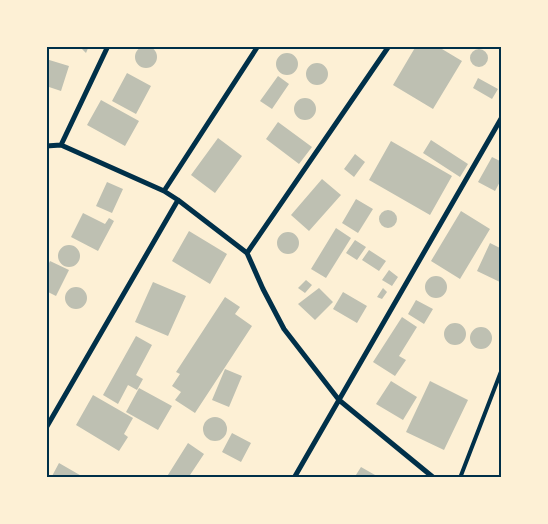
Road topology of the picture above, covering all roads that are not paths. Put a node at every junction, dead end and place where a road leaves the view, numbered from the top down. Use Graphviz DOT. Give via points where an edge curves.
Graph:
graph roads {
  1 [pos="108,46"];
  2 [pos="258,46"];
  3 [pos="389,46"];
  4 [pos="502,117"];
  5 [pos="61,145"];
  6 [pos="46,146"];
  7 [pos="164,191"];
  8 [pos="178,200"];
  9 [pos="248,253"];
  10 [pos="502,369"];
  11 [pos="339,400"];
  12 [pos="46,428"];
  13 [pos="294,478"];
  14 [pos="434,478"];
  15 [pos="460,478"];
  1 -- 5 [label="street"];
  2 -- 7 [label="street"];
  3 -- 9 [label="street"];
  4 -- 11 [label="street"];
  5 -- 6 [label="street"];
  5 -- 7 [label="street"];
  7 -- 8 [label="street"];
  8 -- 9 [label="street"];
  8 -- 12 [label="street"];
  9 -- 11 [label="street" via="284,329"];
  10 -- 15 [label="lane"];
  11 -- 13 [label="street"];
  11 -- 14 [label="street"];
}
